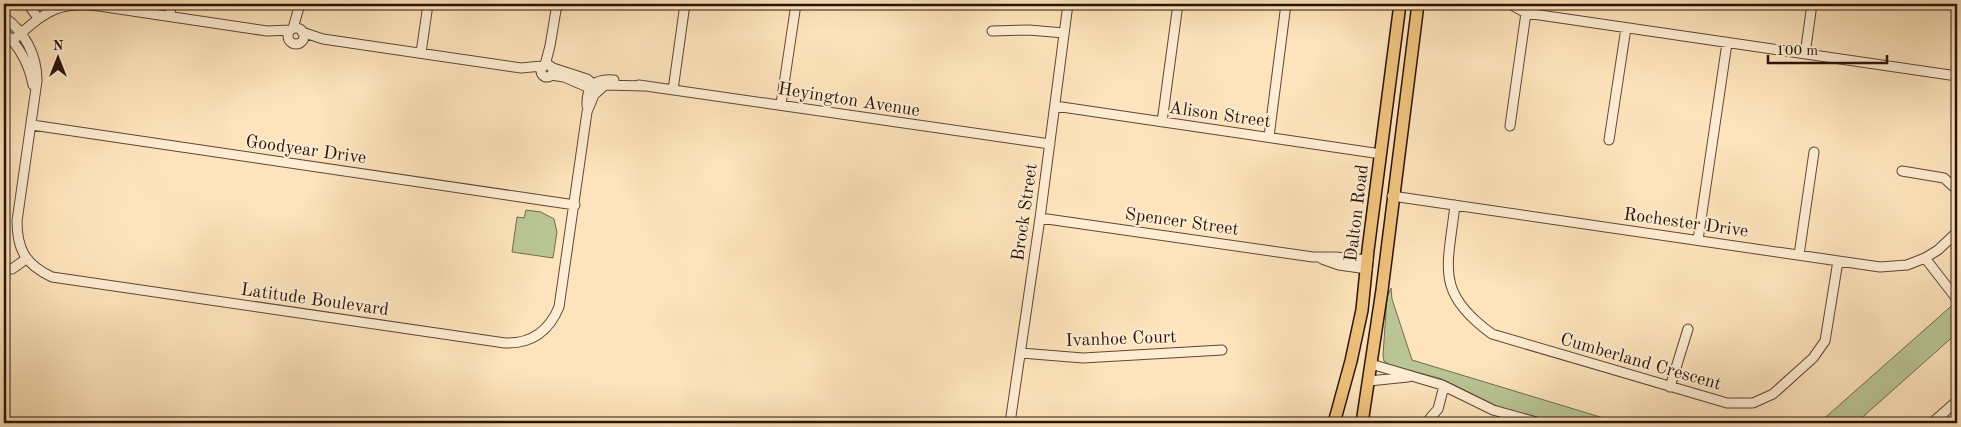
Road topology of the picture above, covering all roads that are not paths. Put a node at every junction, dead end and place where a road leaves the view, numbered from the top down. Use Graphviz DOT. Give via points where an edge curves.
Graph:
graph roads {
  1 [pos="28,4"];
  2 [pos="171,4"];
  3 [pos="428,4"];
  4 [pos="557,4"];
  5 [pos="685,4"];
  6 [pos="796,4"];
  7 [pos="1068,4"];
  8 [pos="1178,4"];
  9 [pos="1286,4"];
  10 [pos="1400,4"];
  11 [pos="1418,4"];
  12 [pos="1510,4"];
  13 [pos="1812,4"];
  14 [pos="299,8"];
  15 [pos="1526,13"];
  16 [pos="170,16"];
  17 [pos="4,17"];
  18 [pos="38,18"];
  19 [pos="1626,28"];
  20 [pos="992,31"];
  21 [pos="4,32"];
  22 [pos="296,33"];
  23 [pos="1064,33"];
  24 [pos="21,34"];
  25 [pos="13,40"];
  26 [pos="1727,43"];
  27 [pos="421,53"];
  28 [pos="1805,54"];
  29 [pos="547,69"];
  30 [pos="1957,76"];
  31 [pos="593,87"];
  32 [pos="672,90"];
  33 [pos="36,95"];
  34 [pos="781,104"];
  35 [pos="1055,106"];
  36 [pos="1162,122"];
  37 [pos="32,125"];
  38 [pos="1510,126"];
  39 [pos="1269,137"];
  40 [pos="1609,140"];
  41 [pos="1050,144"];
  42 [pos="1814,152"];
  43 [pos="1381,154"];
  44 [pos="1902,171"];
  45 [pos="1957,190"];
  46 [pos="1392,196"];
  47 [pos="575,205"];
  48 [pos="1455,205"];
  49 [pos="1040,218"];
  50 [pos="1957,232"];
  51 [pos="1698,240"];
  52 [pos="1799,255"];
  53 [pos="1925,258"];
  54 [pos="26,259"];
  55 [pos="1838,261"];
  56 [pos="1367,264"];
  57 [pos="1384,267"];
  58 [pos="4,269"];
  59 [pos="1956,298"];
  60 [pos="1688,329"];
  61 [pos="1222,350"];
  62 [pos="1021,353"];
  63 [pos="1371,364"];
  64 [pos="1413,377"];
  65 [pos="1369,381"];
  66 [pos="1444,386"];
  67 [pos="1670,387"];
  68 [pos="1957,400"];
  69 [pos="1010,423"];
  70 [pos="1334,423"];
  71 [pos="1362,423"];
  72 [pos="1426,423"];
  73 [pos="1540,423"];
  74 [pos="1932,423"];
  1 -- 18 [label="street"];
  2 -- 16 [label="street"];
  3 -- 27 [label="street"];
  4 -- 29 [label="street"];
  5 -- 32 [label="street"];
  6 -- 34 [label="street"];
  7 -- 23 [label="street, Brock Street"];
  8 -- 36 [label="street"];
  9 -- 39 [label="street"];
  10 -- 43 [label="main road, Dalton Road"];
  11 -- 46 [label="main road, Dalton Road"];
  12 -- 15 [label="street"];
  13 -- 28 [label="street"];
  14 -- 22 [label="street"];
  15 -- 19 [label="street"];
  15 -- 38 [label="street"];
  16 -- 18 [label="street" via="74,4 55,8"];
  16 -- 22 [label="street"];
  17 -- 24 [label="street"];
  18 -- 24 [label="street"];
  19 -- 26 [label="street"];
  19 -- 40 [label="street"];
  20 -- 23 [label="street"];
  21 -- 25 [label="street"];
  22 -- 27 [label="street"];
  23 -- 35 [label="street, Brock Street"];
  24 -- 25 [label="street"];
  24 -- 33 [label="street" via="29,45 37,68"];
  25 -- 33 [label="street" via="28,65"];
  26 -- 28 [label="street"];
  26 -- 51 [label="street"];
  27 -- 29 [label="street"];
  28 -- 30 [label="street"];
  29 -- 31 [label="street"];
  31 -- 32 [label="street, Heyington Avenue" via="644,86"];
  31 -- 47 [label="street, Latitude Boulevard"];
  32 -- 34 [label="street, Heyington Avenue"];
  33 -- 37 [label="street"];
  34 -- 41 [label="street, Heyington Avenue"];
  35 -- 36 [label="street, Alison Street"];
  35 -- 41 [label="street, Brock Street"];
  36 -- 39 [label="street, Alison Street"];
  37 -- 47 [label="street, Goodyear Drive"];
  37 -- 54 [label="street" via="17,221 17,235"];
  39 -- 43 [label="street, Alison Street"];
  41 -- 49 [label="street, Brock Street"];
  42 -- 52 [label="street"];
  43 -- 56 [label="main road, Dalton Road"];
  44 -- 45 [label="street" via="1944,178"];
  46 -- 48 [label="street, Rochester Drive"];
  46 -- 57 [label="main road, Dalton Road"];
  47 -- 54 [label="street, Latitude Boulevard" via="562,296 553,320 540,335 512,344 52,278 38,271"];
  48 -- 51 [label="street, Rochester Drive"];
  48 -- 67 [label="street, Cumberland Crescent" via="1447,265 1458,304 1474,321 1492,334"];
  49 -- 56 [label="street, Spencer Street" via="1320,258 1336,257"];
  49 -- 62 [label="street, Brock Street"];
  50 -- 53 [label="street, Rochester Drive"];
  51 -- 52 [label="street, Rochester Drive"];
  52 -- 55 [label="street, Rochester Drive"];
  53 -- 55 [label="street, Rochester Drive" via="1895,267"];
  53 -- 59 [label="street"];
  54 -- 58 [label="street" via="12,269"];
  55 -- 67 [label="street, Cumberland Crescent" via="1825,341 1813,358 1773,394 1753,403 1727,403"];
  56 -- 57 [label="main road, Spencer Street"];
  56 -- 70 [label="main road, Dalton Road" via="1352,361"];
  57 -- 63 [label="main road, Dalton Road"];
  60 -- 67 [label="street"];
  61 -- 62 [label="street, Ivanhoe Court" via="1083,358"];
  62 -- 69 [label="street, Brock Street"];
  63 -- 64 [label="street"];
  63 -- 65 [label="main road, Dalton Road"];
  64 -- 65 [label="street"];
  64 -- 66 [label="street"];
  65 -- 71 [label="main road, Dalton Road"];
  66 -- 72 [label="street" via="1438,409"];
  66 -- 73 [label="street" via="1493,410"];
  68 -- 74 [label="street"];
}
